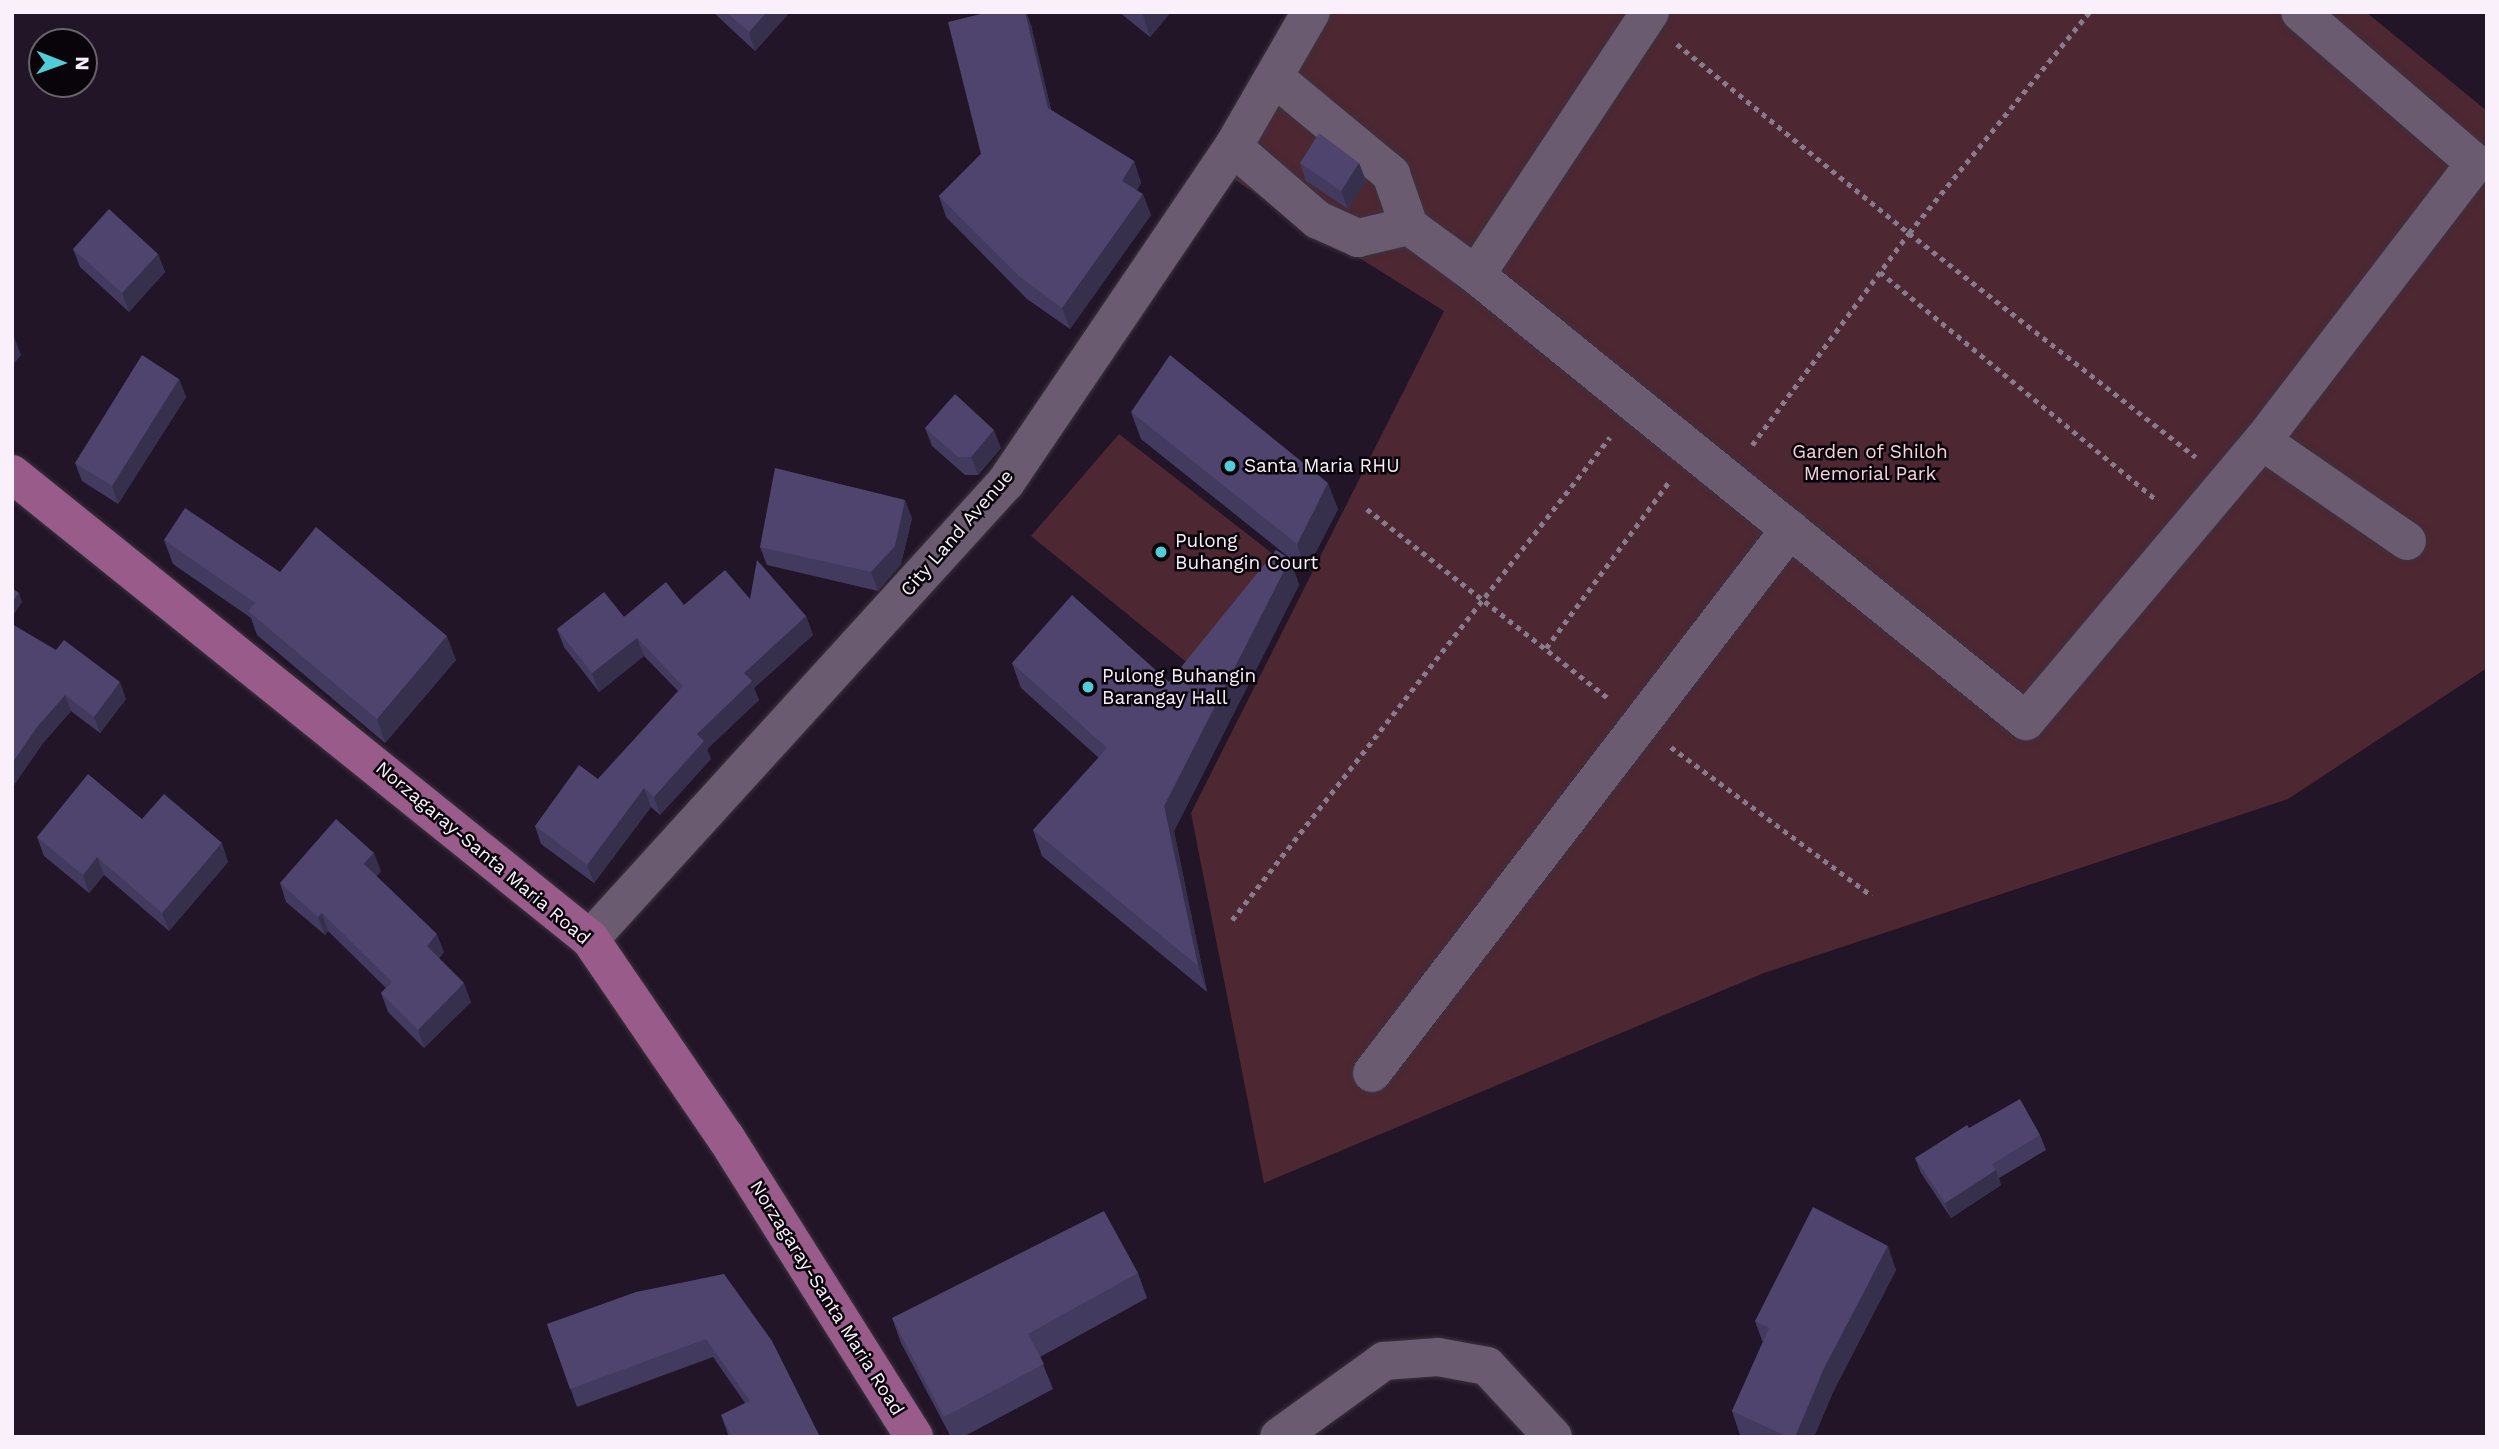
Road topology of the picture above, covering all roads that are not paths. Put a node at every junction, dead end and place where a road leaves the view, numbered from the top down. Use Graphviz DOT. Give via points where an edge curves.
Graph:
graph roads {
  1 [pos="1311,12"];
  2 [pos="2300,12"];
  3 [pos="1648,15"];
  4 [pos="1275,78"];
  5 [pos="1233,147"];
  6 [pos="1409,226"];
  7 [pos="1476,275"];
  8 [pos="2262,441"];
  9 [pos="12,474"];
  10 [pos="1790,529"];
  11 [pos="2407,541"];
  12 [pos="590,939"];
  13 [pos="1372,1073"];
  14 [pos="914,1437"];
  15 [pos="1279,1437"];
  16 [pos="1553,1437"];
  1 -- 4 [label="street, City Land Avenue"];
  2 -- 8 [label="street" via="2475,163"];
  3 -- 7 [label="street"];
  4 -- 5 [label="street, City Land Avenue"];
  4 -- 6 [label="street" via="1391,174"];
  5 -- 6 [label="street" via="1318,220 1358,238"];
  5 -- 12 [label="street, City Land Avenue" via="1006,482"];
  6 -- 7 [label="street"];
  7 -- 10 [label="street"];
  8 -- 10 [label="street" via="2026,721"];
  8 -- 11 [label="street"];
  9 -- 12 [label="main road, Norzagaray-Santa Maria Road"];
  10 -- 13 [label="street"];
  12 -- 14 [label="main road, Norzagaray-Santa Maria Road" via="726,1138"];
  15 -- 16 [label="street" via="1384,1361 1438,1357 1487,1366"];
}
